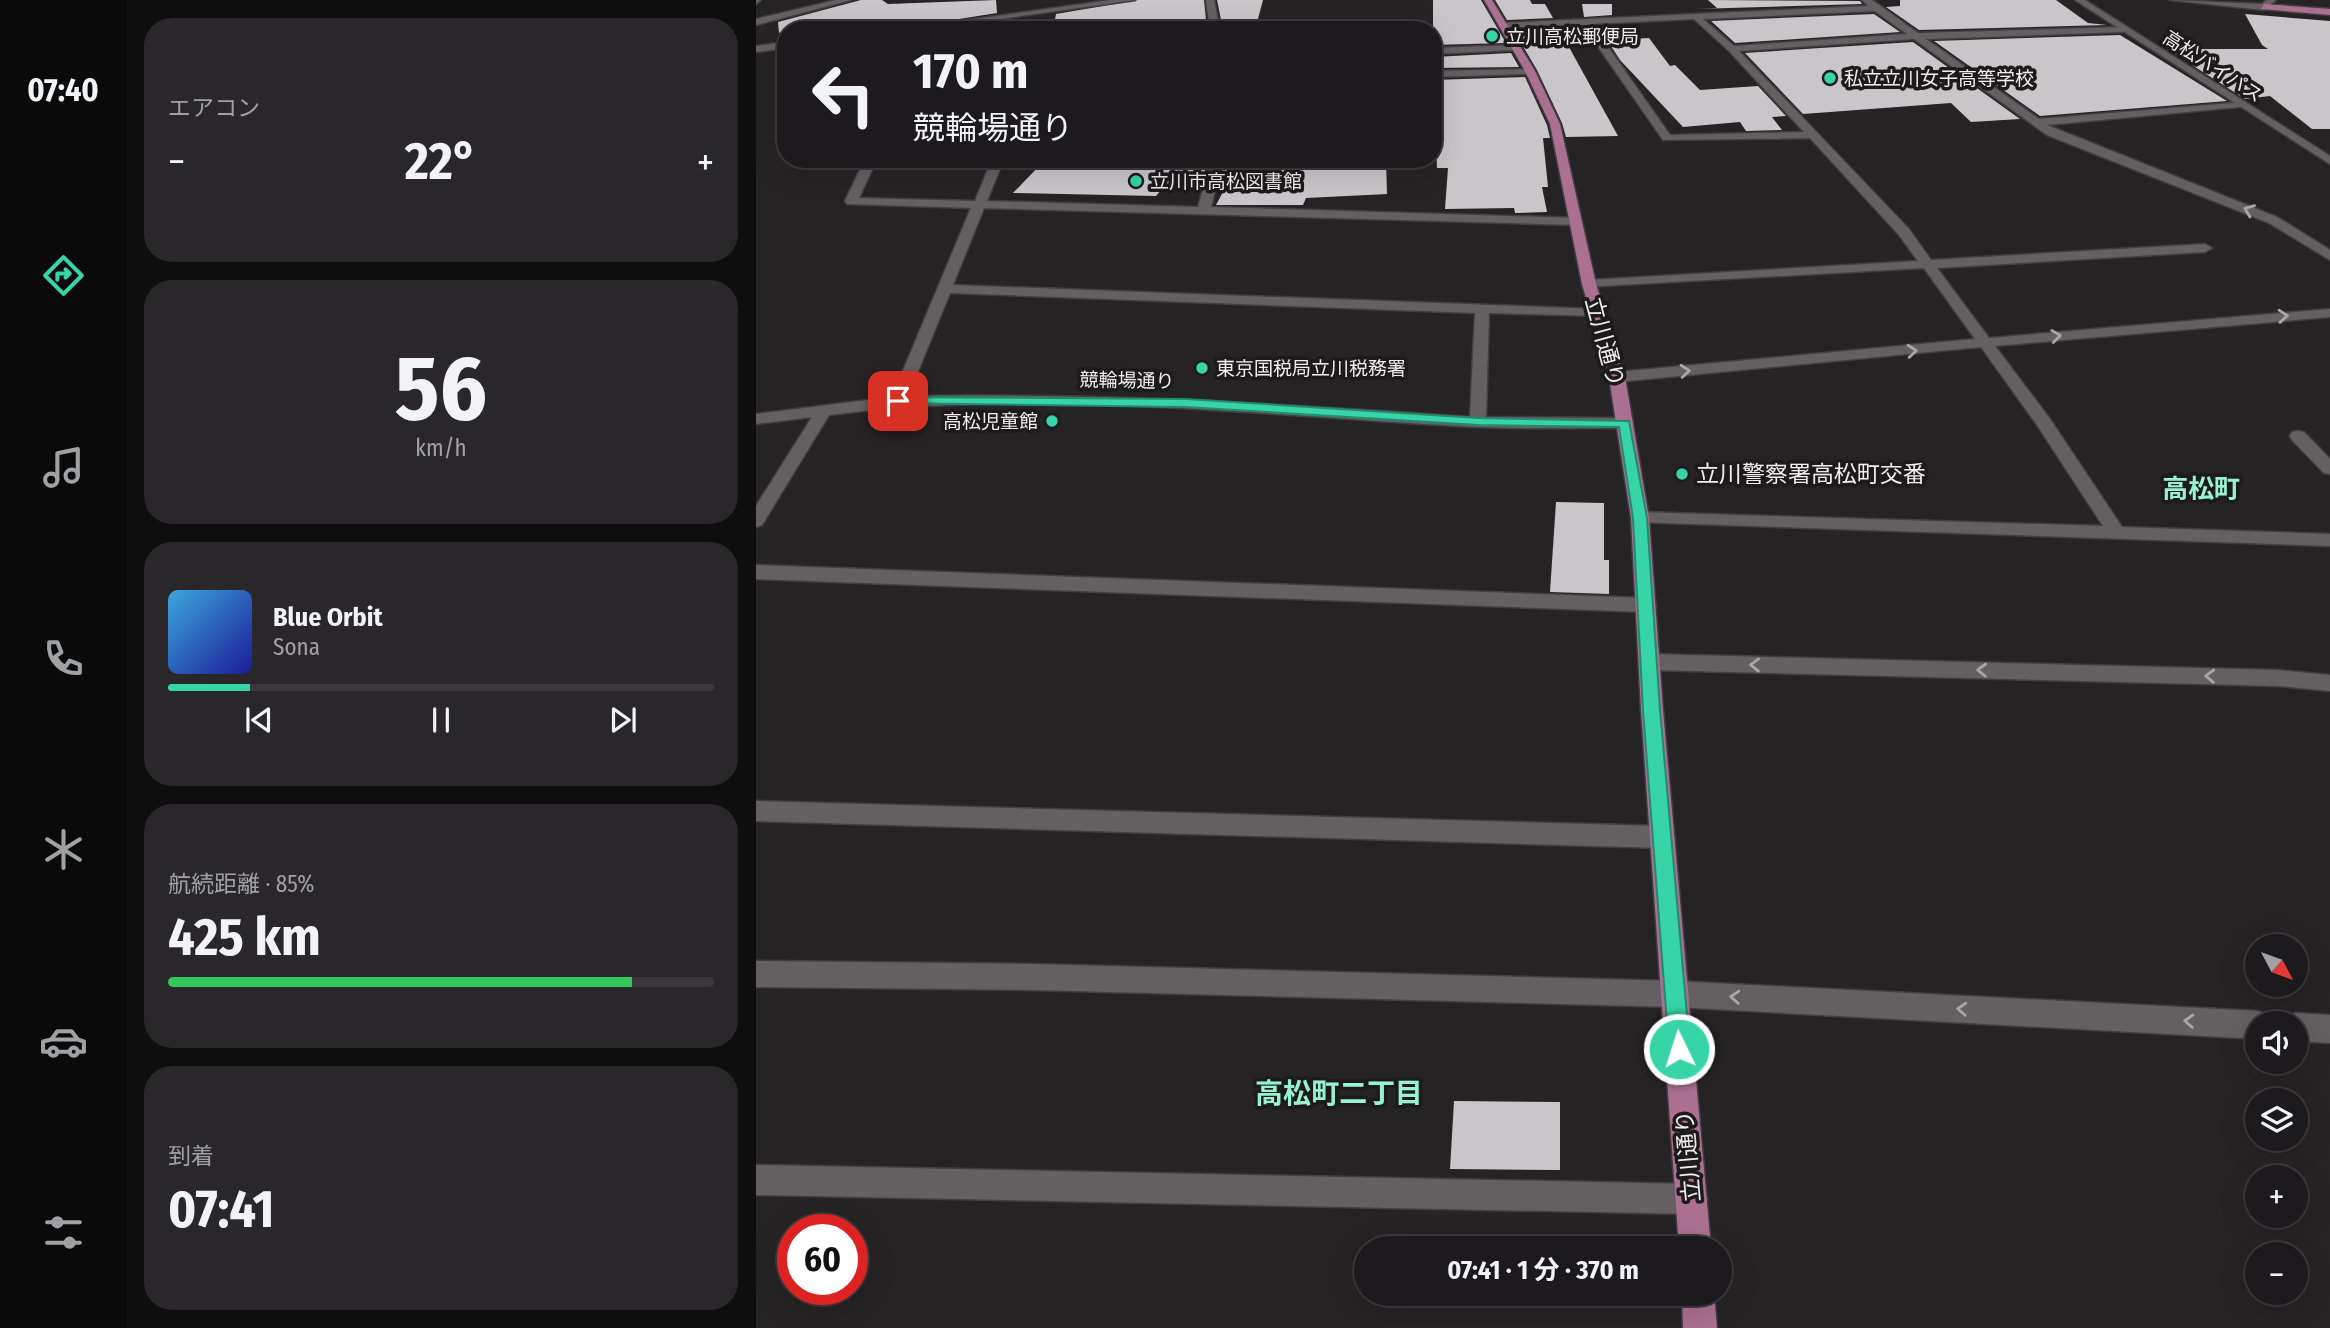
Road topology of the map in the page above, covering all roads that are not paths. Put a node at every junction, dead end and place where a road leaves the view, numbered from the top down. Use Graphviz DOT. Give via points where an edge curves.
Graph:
graph roads {
  1 [pos="803,0"];
  2 [pos="846,0"];
  3 [pos="1131,0"];
  4 [pos="1210,0"];
  5 [pos="1489,0"];
  6 [pos="1866,0"];
  7 [pos="2079,0"];
  8 [pos="2174,0"];
  9 [pos="2244,2"];
  10 [pos="2269,3"];
  11 [pos="1876,8"];
  12 [pos="2330,9"];
  13 [pos="756,11"];
  14 [pos="1697,18"];
  15 [pos="992,21"];
  16 [pos="1214,21"];
  17 [pos="756,22"];
  18 [pos="1587,24"];
  19 [pos="1503,26"];
  20 [pos="2123,29"];
  21 [pos="1918,36"];
  22 [pos="777,46"];
  23 [pos="1515,47"];
  24 [pos="756,49"];
  25 [pos="1732,49"];
  26 [pos="1442,51"];
  27 [pos="1530,71"];
  28 [pos="1442,75"];
  29 [pos="2240,104"];
  30 [pos="2036,123"];
  31 [pos="1813,135"];
  32 [pos="2330,161"];
  33 [pos="867,168"];
  34 [pos="994,168"];
  35 [pos="1215,168"];
  36 [pos="979,205"];
  37 [pos="1203,212"];
  38 [pos="1574,221"];
  39 [pos="2204,248"];
  40 [pos="2330,256"];
  41 [pos="1927,264"];
  42 [pos="1589,284"];
  43 [pos="945,289"];
  44 [pos="1482,310"];
  45 [pos="1597,313"];
  46 [pos="2330,313"];
  47 [pos="1989,344"];
  48 [pos="1617,377"];
  49 [pos="898,401"];
  50 [pos="824,410"];
  51 [pos="756,419"];
  52 [pos="1478,422"];
  53 [pos="1624,423"];
  54 [pos="2298,436"];
  55 [pos="2330,469"];
  56 [pos="1640,518"];
  57 [pos="756,521"];
  58 [pos="2116,532"];
  59 [pos="2330,540"];
  60 [pos="756,572"];
  61 [pos="1646,605"];
  62 [pos="1649,662"];
  63 [pos="2330,683"];
  64 [pos="756,811"];
  65 [pos="1662,837"];
  66 [pos="756,974"];
  67 [pos="1675,994"];
  68 [pos="2245,1024"];
  69 [pos="2308,1028"];
  70 [pos="2330,1029"];
  71 [pos="756,1180"];
  72 [pos="1692,1199"];
  73 [pos="1694,1236"];
  74 [pos="1699,1306"];
  75 [pos="1700,1328"];
  1 -- 13 [label="street"];
  2 -- 17 [label="street"];
  3 -- 15 [label="street"];
  4 -- 16 [label="street"];
  5 -- 19 [label="main road, 立川通り"];
  6 -- 11 [label="street"];
  7 -- 20 [label="street, 高松バイパス"];
  8 -- 9 [label="street"];
  9 -- 10 [label="street"];
  10 -- 12 [label="main road"];
  11 -- 14 [label="street"];
  11 -- 21 [label="street"];
  14 -- 18 [label="street"];
  14 -- 25 [label="street"];
  18 -- 19 [label="street"];
  18 -- 31 [label="street" via="1667,138"];
  19 -- 23 [label="main road, 立川通り"];
  20 -- 21 [label="street"];
  20 -- 29 [label="street, 高松バイパス"];
  21 -- 25 [label="street"];
  21 -- 30 [label="street"];
  22 -- 24 [label="street"];
  23 -- 26 [label="street"];
  23 -- 27 [label="main road, 立川通り"];
  25 -- 31 [label="street"];
  27 -- 28 [label="street"];
  27 -- 38 [label="main road, 立川通り" via="1555,124"];
  29 -- 30 [label="street"];
  29 -- 32 [label="street, 高松バイパス"];
  40 -- 30 [label="street, one-way" via="2273,220"];
  31 -- 41 [label="street" via="1904,232"];
  33 -- 36 [label="street" via="851,201"];
  34 -- 36 [label="street"];
  35 -- 37 [label="street"];
  36 -- 37 [label="street"];
  36 -- 43 [label="street"];
  37 -- 38 [label="street"];
  38 -- 42 [label="main road, 立川通り"];
  39 -- 41 [label="street"];
  41 -- 42 [label="street"];
  41 -- 47 [label="street"];
  42 -- 45 [label="main road, 立川通り"];
  43 -- 44 [label="street"];
  43 -- 49 [label="street"];
  44 -- 45 [label="street"];
  44 -- 52 [label="street"];
  45 -- 48 [label="main road, 立川通り"];
  47 -- 46 [label="street, one-way"];
  48 -- 47 [label="street, one-way"];
  47 -- 58 [label="street"];
  48 -- 53 [label="main road, 立川通り"];
  49 -- 50 [label="street, 競輪場通り"];
  49 -- 52 [label="street, 競輪場通り" via="1186,403"];
  50 -- 51 [label="street, 競輪場通り"];
  50 -- 57 [label="street"];
  52 -- 53 [label="street, 競輪場通り"];
  53 -- 56 [label="main road, 立川通り"];
  54 -- 55 [label="street"];
  56 -- 58 [label="street"];
  56 -- 61 [label="main road, 立川通り"];
  58 -- 59 [label="street"];
  60 -- 61 [label="street"];
  61 -- 62 [label="main road, 立川通り"];
  63 -- 62 [label="street, one-way"];
  62 -- 65 [label="main road, 立川通り"];
  64 -- 65 [label="street"];
  65 -- 67 [label="main road, 立川通り"];
  66 -- 67 [label="street"];
  68 -- 67 [label="street, one-way"];
  67 -- 72 [label="main road, 立川通り"];
  69 -- 70 [label="street"];
  71 -- 72 [label="street"];
  72 -- 73 [label="main road, 立川通り"];
  74 -- 75 [label="main road"];
}
